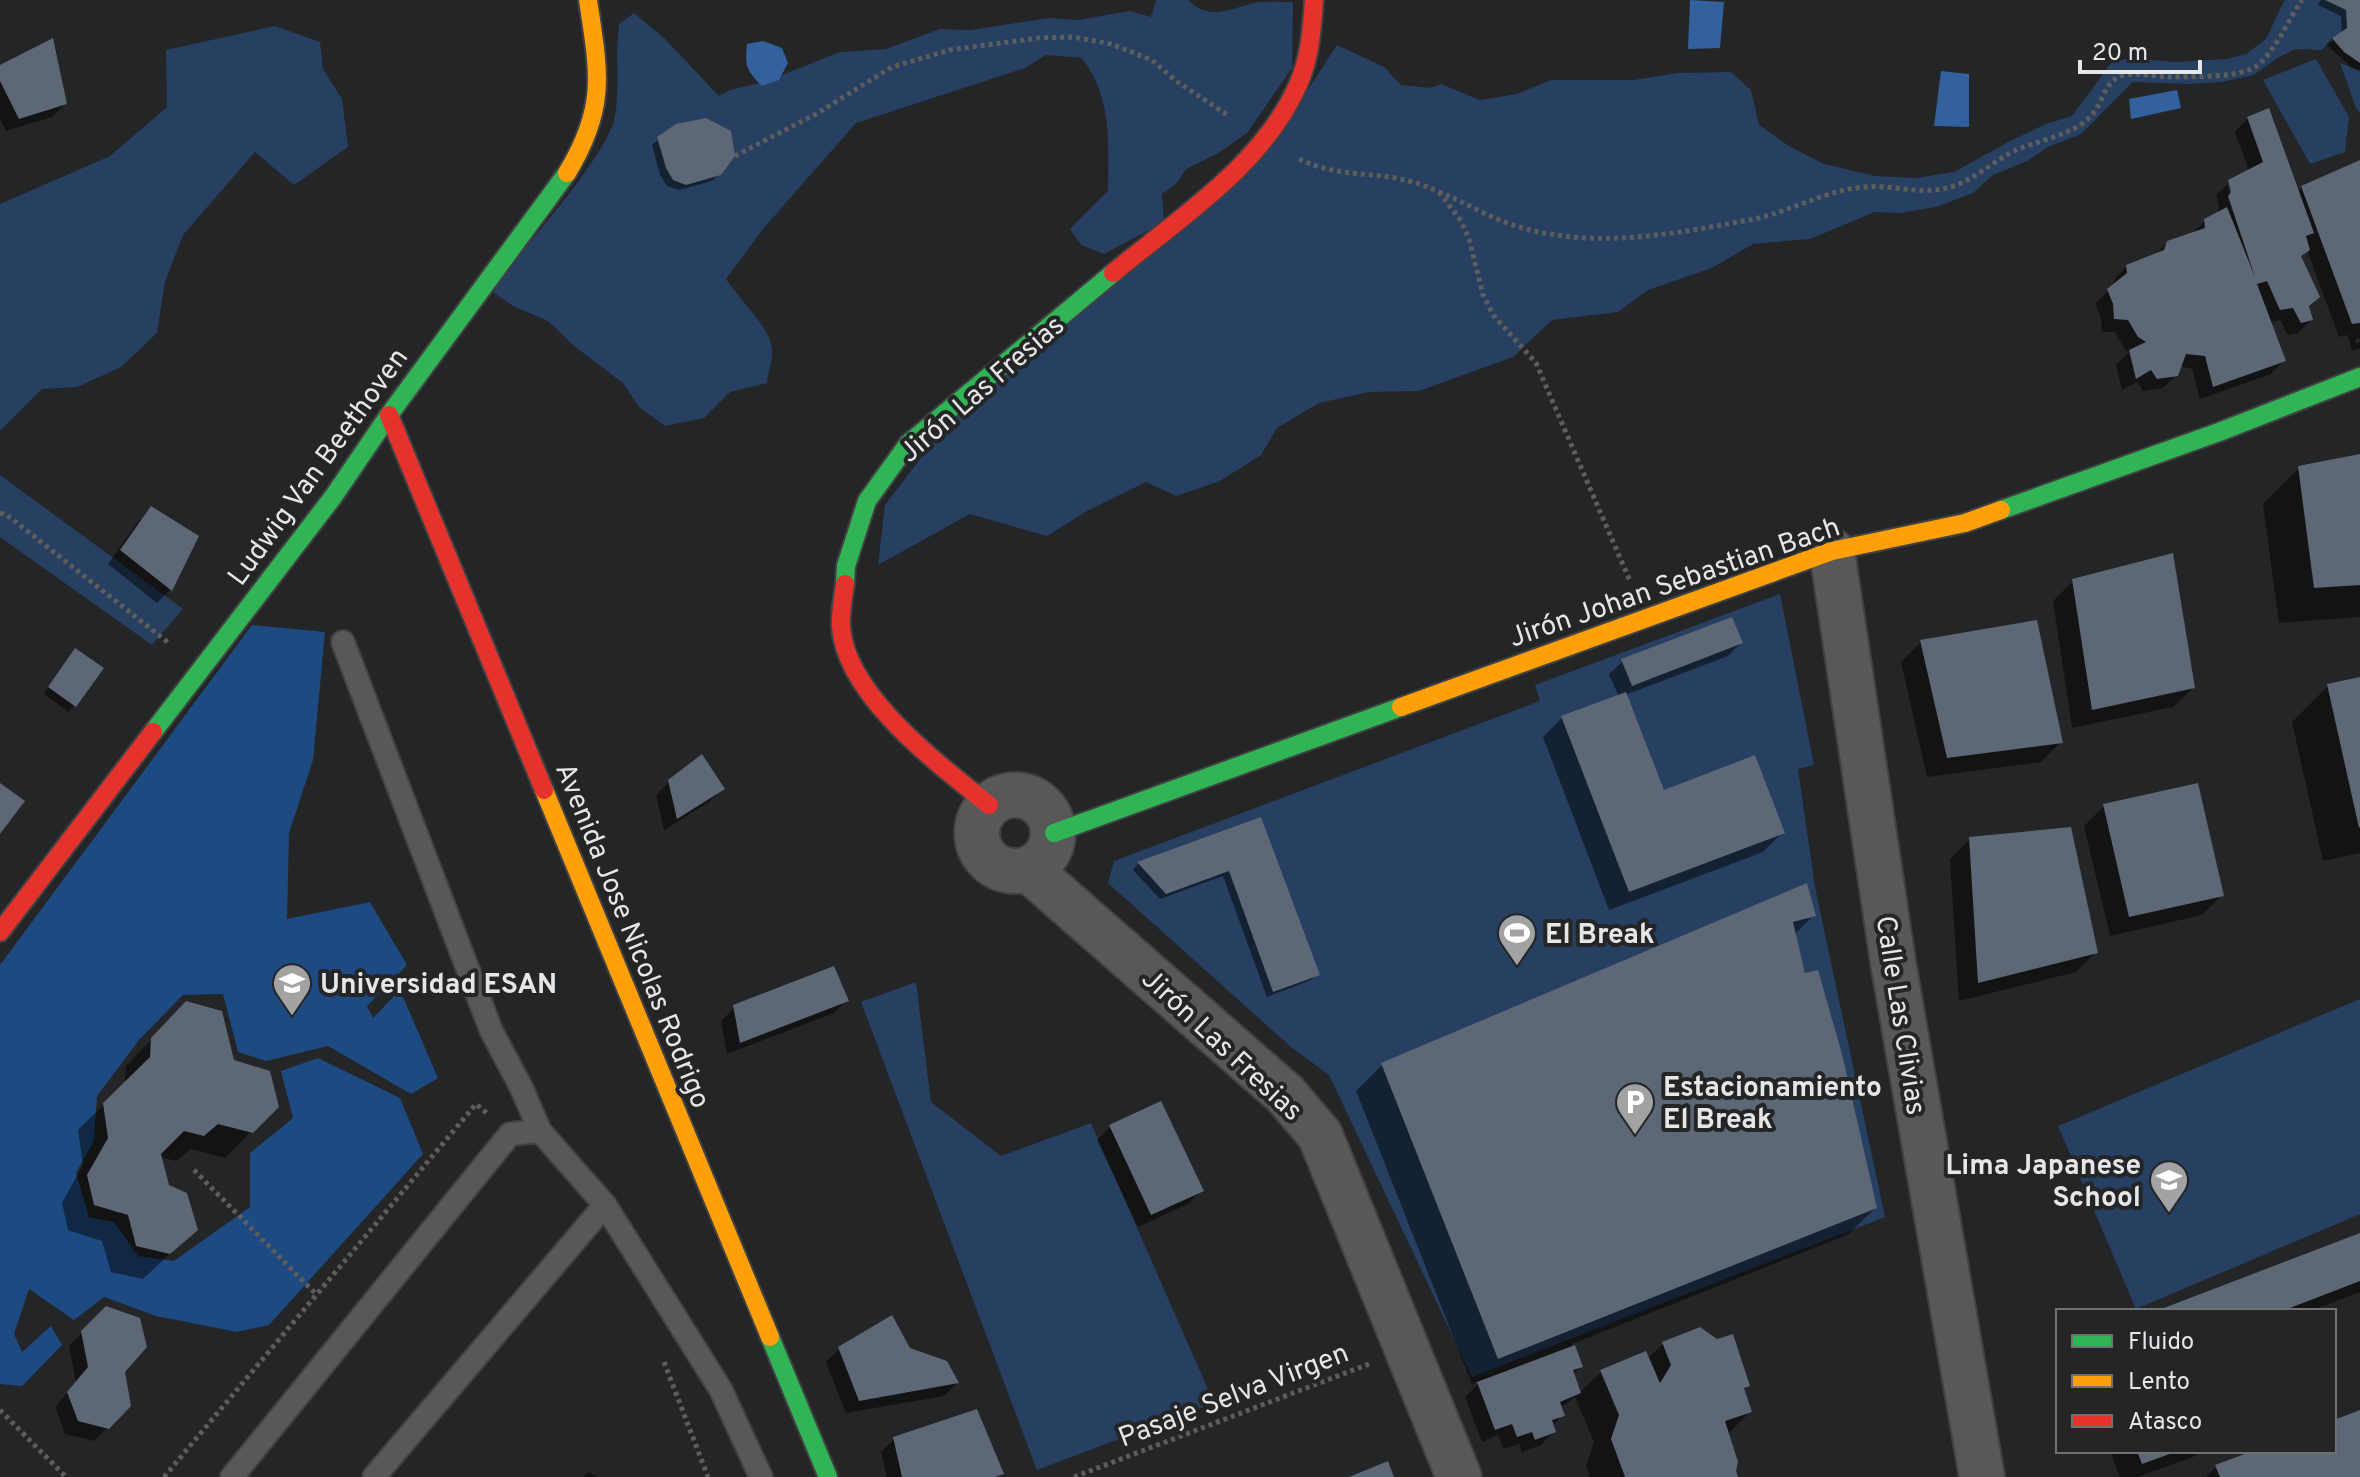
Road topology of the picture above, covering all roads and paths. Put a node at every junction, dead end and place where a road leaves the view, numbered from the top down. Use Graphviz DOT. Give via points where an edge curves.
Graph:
graph roads {
  1 [pos="588,0"];
  2 [pos="1314,0"];
  3 [pos="2302,0"];
  4 [pos="1264,138"];
  5 [pos="735,156"];
  6 [pos="1437,190"];
  7 [pos="2360,377"];
  8 [pos="389,415"];
  9 [pos="0,513"];
  10 [pos="1832,551"];
  11 [pos="1646,619"];
  12 [pos="343,642"];
  13 [pos="202,670"];
  14 [pos="989,805"];
  15 [pos="1054,833"];
  16 [pos="1028,869"];
  17 [pos="0,932"];
  18 [pos="540,1131"];
  19 [pos="510,1134"];
  20 [pos="194,1170"];
  21 [pos="605,1205"];
  22 [pos="317,1295"];
  23 [pos="1407,1349"];
  24 [pos="659,1351"];
  25 [pos="0,1410"];
  26 [pos="66,1477"];
  27 [pos="164,1477"];
  28 [pos="232,1477"];
  29 [pos="374,1477"];
  30 [pos="708,1477"];
  31 [pos="761,1477"];
  32 [pos="828,1477"];
  33 [pos="1074,1477"];
  34 [pos="1459,1477"];
  35 [pos="1982,1477"];
  1 -- 8 [label="street, Ludwig Van Beethoven" via="599,76 592,125 569,171"];
  2 -- 4 [label="street, Jirón Las Fresias" via="1311,41 1298,85"];
  3 -- 6 [label="path" via="2256,67 2226,74 2119,77 2081,125 1942,189 1865,187 1753,220 1620,239 1573,237 1515,225"];
  4 -- 5 [label="path" via="1152,60 1073,37 950,50 892,67"];
  4 -- 6 [label="path" via="1323,169 1390,177"];
  4 -- 14 [label="street, Jirón Las Fresias" via="1227,178 908,444 867,501 846,566 841,629 854,669 881,709"];
  6 -- 11 [label="path" via="1461,221 1494,316 1536,363"];
  7 -- 10 [label="street, Jirón Johan Sebastian Bach" via="1965,523"];
  8 -- 13 [label="street, Ludwig Van Beethoven"];
  8 -- 32 [label="street, Avenida Jose Nicolas Rodrigo"];
  9 -- 13 [label="path"];
  10 -- 11 [label="street, Jirón Johan Sebastian Bach"];
  10 -- 35 [label="street, Calle Las Clivias" via="1909,1061"];
  11 -- 15 [label="street, Jirón Johan Sebastian Bach"];
  12 -- 18 [label="lane" via="491,1030"];
  13 -- 17 [label="street, Ludwig Van Beethoven"];
  14 -- 15 [label="street" via="1012,795 1036,801"];
  14 -- 16 [label="street" via="977,828 982,853 1002,869"];
  15 -- 16 [label="street" via="1047,855"];
  16 -- 23 [label="street, Jirón Las Fresias" via="1285,1094 1320,1135"];
  18 -- 19 [label="lane"];
  18 -- 21 [label="lane"];
  19 -- 22 [label="path" via="476,1104"];
  19 -- 28 [label="lane"];
  20 -- 22 [label="path"];
  21 -- 29 [label="lane"];
  21 -- 31 [label="lane" via="721,1390"];
  22 -- 27 [label="path"];
  23 -- 33 [label="path, Pasaje Selva Virgen"];
  23 -- 34 [label="street, Jirón Las Fresias"];
  24 -- 30 [label="path"];
  25 -- 26 [label="path"];
}
